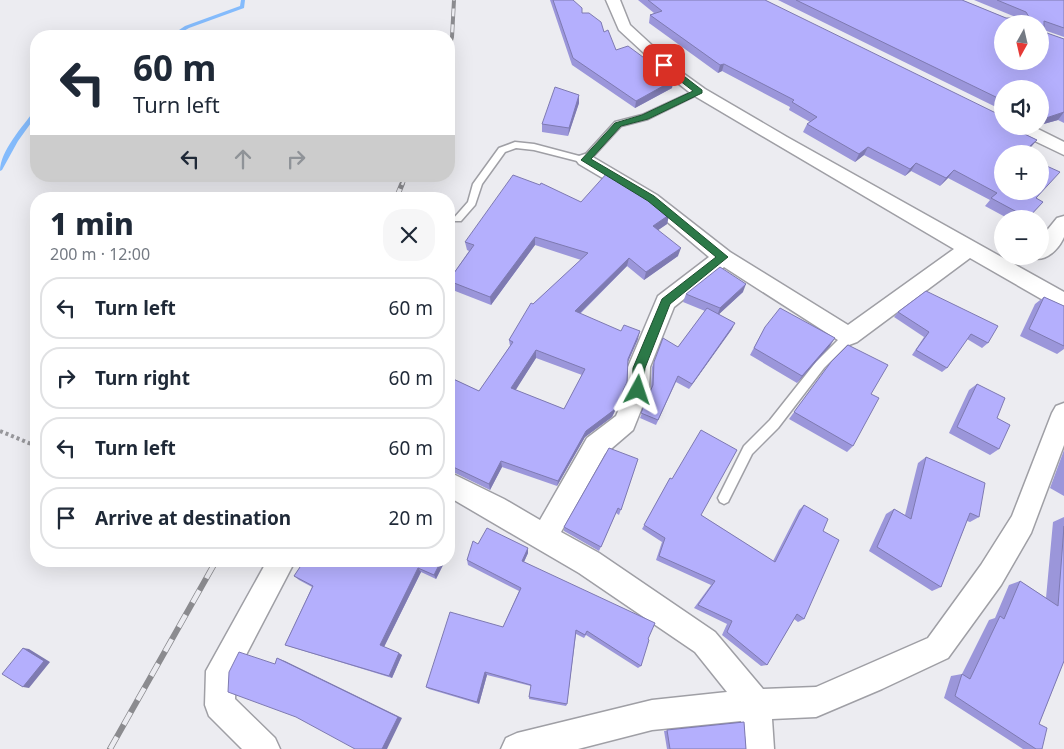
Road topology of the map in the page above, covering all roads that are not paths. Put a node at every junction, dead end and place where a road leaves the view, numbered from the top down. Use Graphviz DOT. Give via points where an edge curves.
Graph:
graph roads {
  1 [pos="614,0"];
  2 [pos="699,92"];
  3 [pos="1036,135"];
  4 [pos="1064,149"];
  5 [pos="585,160"];
  6 [pos="458,219"];
  7 [pos="1064,223"];
  8 [pos="1049,242"];
  9 [pos="969,248"];
  10 [pos="723,257"];
  11 [pos="1030,265"];
  12 [pos="1020,278"];
  13 [pos="1064,302"];
  14 [pos="849,336"];
  15 [pos="1064,413"];
  16 [pos="455,487"];
  17 [pos="724,498"];
  18 [pos="544,537"];
  19 [pos="279,567"];
  20 [pos="756,704"];
  21 [pos="264,749"];
  22 [pos="517,749"];
  23 [pos="758,749"];
  1 -- 2 [label="street" via="624,28"];
  2 -- 5 [label="lane" via="645,117 618,124"];
  2 -- 9 [label="street"];
  3 -- 4 [label="street"];
  5 -- 6 [label="lane" via="525,146 515,145 502,150 478,184 472,203"];
  5 -- 10 [label="street" via="651,199"];
  7 -- 8 [label="street"];
  9 -- 12 [label="street"];
  9 -- 14 [label="street"];
  10 -- 14 [label="street"];
  10 -- 18 [label="street" via="665,302 639,368 638,390 625,423 596,446"];
  11 -- 12 [label="street"];
  12 -- 13 [label="street"];
  14 -- 17 [label="lane" via="748,450"];
  15 -- 20 [label="street" via="1022,524 991,575 938,648 816,702"];
  16 -- 18 [label="street"];
  18 -- 20 [label="street" via="589,563 706,642"];
  19 -- 21 [label="street" via="221,671 220,705"];
  20 -- 22 [label="street" via="652,715"];
  20 -- 23 [label="street"];
}
